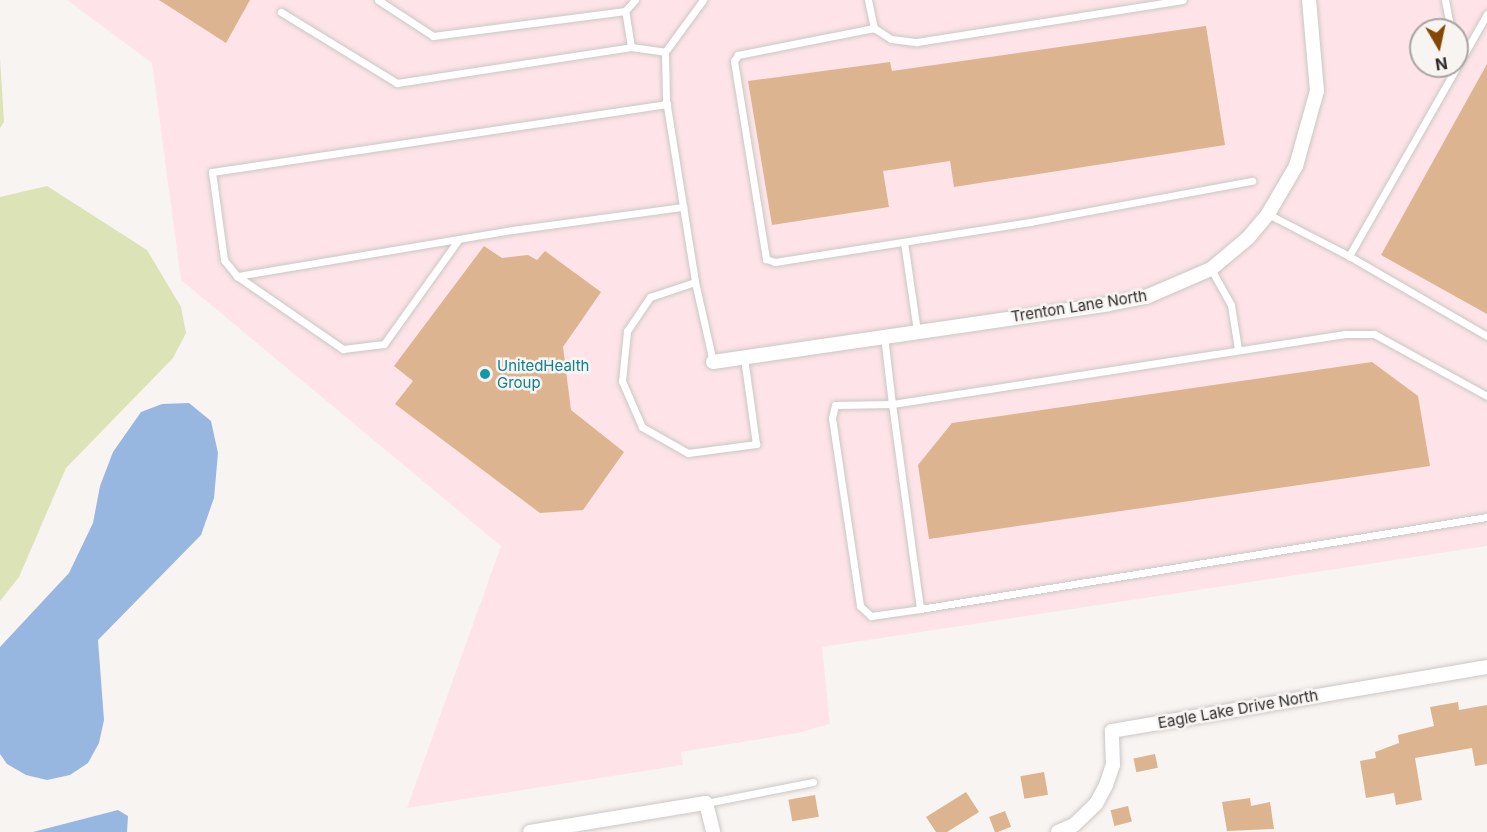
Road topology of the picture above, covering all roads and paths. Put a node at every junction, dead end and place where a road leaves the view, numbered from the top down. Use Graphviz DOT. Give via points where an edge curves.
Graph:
graph roads {
  1 [pos="378,0"];
  2 [pos="635,0"];
  3 [pos="703,0"];
  4 [pos="867,0"];
  5 [pos="1183,0"];
  6 [pos="1309,0"];
  7 [pos="1445,0"];
  8 [pos="625,11"];
  9 [pos="281,12"];
  10 [pos="1487,14"];
  11 [pos="1449,18"];
  12 [pos="874,28"];
  13 [pos="1469,44"];
  14 [pos="631,47"];
  15 [pos="665,52"];
  16 [pos="1449,78"];
  17 [pos="667,104"];
  18 [pos="1252,181"];
  19 [pos="683,207"];
  20 [pos="1268,213"];
  21 [pos="459,239"];
  22 [pos="904,242"];
  23 [pos="1349,256"];
  24 [pos="1211,269"];
  25 [pos="237,276"];
  26 [pos="695,282"];
  27 [pos="917,331"];
  28 [pos="884,336"];
  29 [pos="1487,336"];
  30 [pos="1238,349"];
  31 [pos="744,358"];
  32 [pos="713,362"];
  33 [pos="1487,396"];
  34 [pos="892,404"];
  35 [pos="1487,517"];
  36 [pos="920,609"];
  37 [pos="1487,667"];
  38 [pos="813,782"];
  39 [pos="706,803"];
  40 [pos="530,832"];
  41 [pos="714,832"];
  42 [pos="1058,832"];
  1 -- 8 [label="lane" via="433,36"];
  2 -- 8 [label="lane"];
  3 -- 15 [label="lane"];
  4 -- 12 [label="lane"];
  5 -- 12 [label="lane" via="917,42 891,39"];
  6 -- 20 [label="street, Trenton Lane North" via="1317,91 1296,166"];
  7 -- 11 [label="lane"];
  8 -- 14 [label="lane"];
  9 -- 14 [label="lane" via="397,83"];
  10 -- 13 [label="lane"];
  12 -- 22 [label="lane" via="738,55 734,61 766,259 775,262"];
  14 -- 15 [label="lane"];
  15 -- 17 [label="lane"];
  16 -- 23 [label="lane"];
  17 -- 19 [label="lane"];
  17 -- 25 [label="lane" via="212,172 224,260"];
  18 -- 22 [label="lane"];
  19 -- 21 [label="lane"];
  19 -- 26 [label="lane"];
  20 -- 23 [label="lane"];
  20 -- 24 [label="street, Trenton Lane North" via="1248,238"];
  21 -- 25 [label="lane"];
  21 -- 25 [label="lane" via="384,344 343,349"];
  22 -- 27 [label="lane"];
  23 -- 29 [label="lane"];
  24 -- 27 [label="street, Trenton Lane North" via="1146,297"];
  24 -- 30 [label="lane" via="1231,305"];
  26 -- 31 [label="lane" via="650,297 627,331 622,381 642,427 688,453 756,444"];
  26 -- 32 [label="lane"];
  27 -- 28 [label="street, Trenton Lane North"];
  28 -- 31 [label="street, Trenton Lane North"];
  28 -- 34 [label="lane"];
  30 -- 33 [label="lane" via="1345,334 1374,334"];
  30 -- 34 [label="lane"];
  31 -- 32 [label="street, Trenton Lane North"];
  34 -- 36 [label="lane"];
  34 -- 36 [label="lane" via="835,405 832,418 860,606 864,614 871,616"];
  35 -- 36 [label="lane"];
  37 -- 42 [label="street, Eagle Lake Drive North" via="1112,731 1113,765 1096,804 1074,825"];
  38 -- 39 [label="lane"];
  39 -- 40 [label="street"];
  39 -- 41 [label="street"];
}
